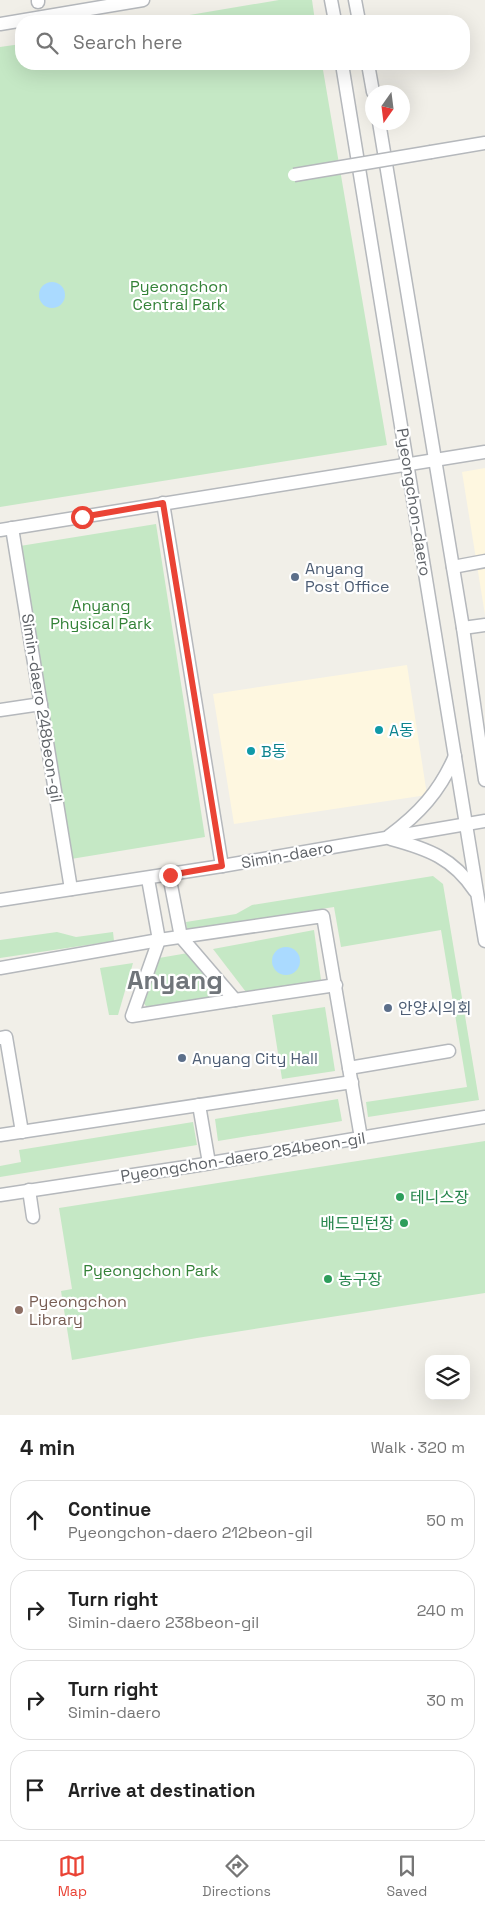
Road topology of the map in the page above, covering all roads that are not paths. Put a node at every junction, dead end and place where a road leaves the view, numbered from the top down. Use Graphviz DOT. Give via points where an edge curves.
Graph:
graph roads {
  1 [pos="143,0"];
  2 [pos="332,0"];
  3 [pos="355,0"];
  4 [pos="108,3"];
  5 [pos="46,15"];
  6 [pos="334,15"];
  7 [pos="358,15"];
  8 [pos="15,21"];
  9 [pos="0,24"];
  10 [pos="343,70"];
  11 [pos="369,70"];
  12 [pos="372,85"];
  13 [pos="380,130"];
  14 [pos="485,143"];
  15 [pos="294,175"];
  16 [pos="485,452"];
  17 [pos="434,461"];
  18 [pos="408,465"];
  19 [pos="163,503"];
  20 [pos="6,529"];
  21 [pos="485,561"];
  22 [pos="453,567"];
  23 [pos="485,625"];
  24 [pos="463,628"];
  25 [pos="480,698"];
  26 [pos="41,704"];
  27 [pos="0,710"];
  28 [pos="483,754"];
  29 [pos="455,756"];
  30 [pos="485,780"];
  31 [pos="485,820"];
  32 [pos="466,824"];
  33 [pos="386,838"];
  34 [pos="222,866"];
  35 [pos="170,875"];
  36 [pos="148,879"];
  37 [pos="70,889"];
  38 [pos="477,894"];
  39 [pos="0,900"];
  40 [pos="181,937"];
  41 [pos="158,940"];
  42 [pos="485,941"];
  43 [pos="0,968"];
  44 [pos="336,985"];
  45 [pos="235,1000"];
  46 [pos="0,1038"];
  47 [pos="449,1051"];
  48 [pos="349,1068"];
  49 [pos="352,1082"];
  50 [pos="199,1105"];
  51 [pos="485,1117"];
  52 [pos="22,1132"];
  53 [pos="0,1135"];
  54 [pos="361,1138"];
  55 [pos="209,1163"];
  56 [pos="29,1190"];
  57 [pos="0,1195"];
  58 [pos="33,1217"];
  1 -- 4 [label="street"];
  2 -- 6 [label="street"];
  3 -- 7 [label="street"];
  4 -- 5 [label="street"];
  8 -- 9 [label="street"];
  10 -- 18 [label="street, Pyeongchon-daero"];
  11 -- 12 [label="street"];
  13 -- 17 [label="street, Pyeongchon-daero"];
  14 -- 15 [label="street, bridge"];
  16 -- 17 [label="street"];
  17 -- 18 [label="street"];
  17 -- 22 [label="street, Pyeongchon-daero"];
  18 -- 19 [label="street"];
  18 -- 29 [label="street, Pyeongchon-daero"];
  19 -- 20 [label="street"];
  19 -- 34 [label="street"];
  20 -- 26 [label="street, Simin-daero 248beon-gil"];
  21 -- 22 [label="street"];
  22 -- 24 [label="street, Pyeongchon-daero"];
  23 -- 24 [label="street"];
  24 -- 25 [label="street, Pyeongchon-daero"];
  25 -- 28 [label="street, Pyeongchon-daero"];
  26 -- 27 [label="street"];
  26 -- 37 [label="street, Simin-daero 248beon-gil"];
  28 -- 30 [label="street, Pyeongchon-daero"];
  29 -- 32 [label="street, Pyeongchon-daero"];
  29 -- 33 [label="street" via="436,793 410,821"];
  31 -- 32 [label="street, Simin-daero"];
  32 -- 33 [label="street, Simin-daero"];
  32 -- 38 [label="street, Pyeongchon-daero"];
  33 -- 34 [label="street, Simin-daero"];
  33 -- 38 [label="street" via="418,846 450,862"];
  34 -- 35 [label="street, Simin-daero"];
  35 -- 36 [label="street, Simin-daero"];
  35 -- 40 [label="street"];
  36 -- 37 [label="street, Simin-daero"];
  36 -- 41 [label="street"];
  37 -- 39 [label="street, Simin-daero"];
  38 -- 42 [label="street, Pyeongchon-daero"];
  40 -- 41 [label="street"];
  40 -- 44 [label="street" via="323,916"];
  40 -- 45 [label="street"];
  41 -- 43 [label="street"];
  41 -- 45 [label="street" via="132,1016"];
  44 -- 45 [label="street"];
  44 -- 48 [label="street"];
  46 -- 52 [label="street" via="6,1037"];
  47 -- 48 [label="street"];
  48 -- 49 [label="street"];
  49 -- 50 [label="street"];
  49 -- 54 [label="street"];
  50 -- 52 [label="street"];
  50 -- 55 [label="street"];
  51 -- 54 [label="street, Pyeongchon-daero 254beon-gil"];
  52 -- 53 [label="street"];
  54 -- 55 [label="street, Pyeongchon-daero 254beon-gil"];
  55 -- 56 [label="street, Pyeongchon-daero 254beon-gil"];
  56 -- 57 [label="street, Pyeongchon-daero 254beon-gil"];
  56 -- 58 [label="street"];
}
